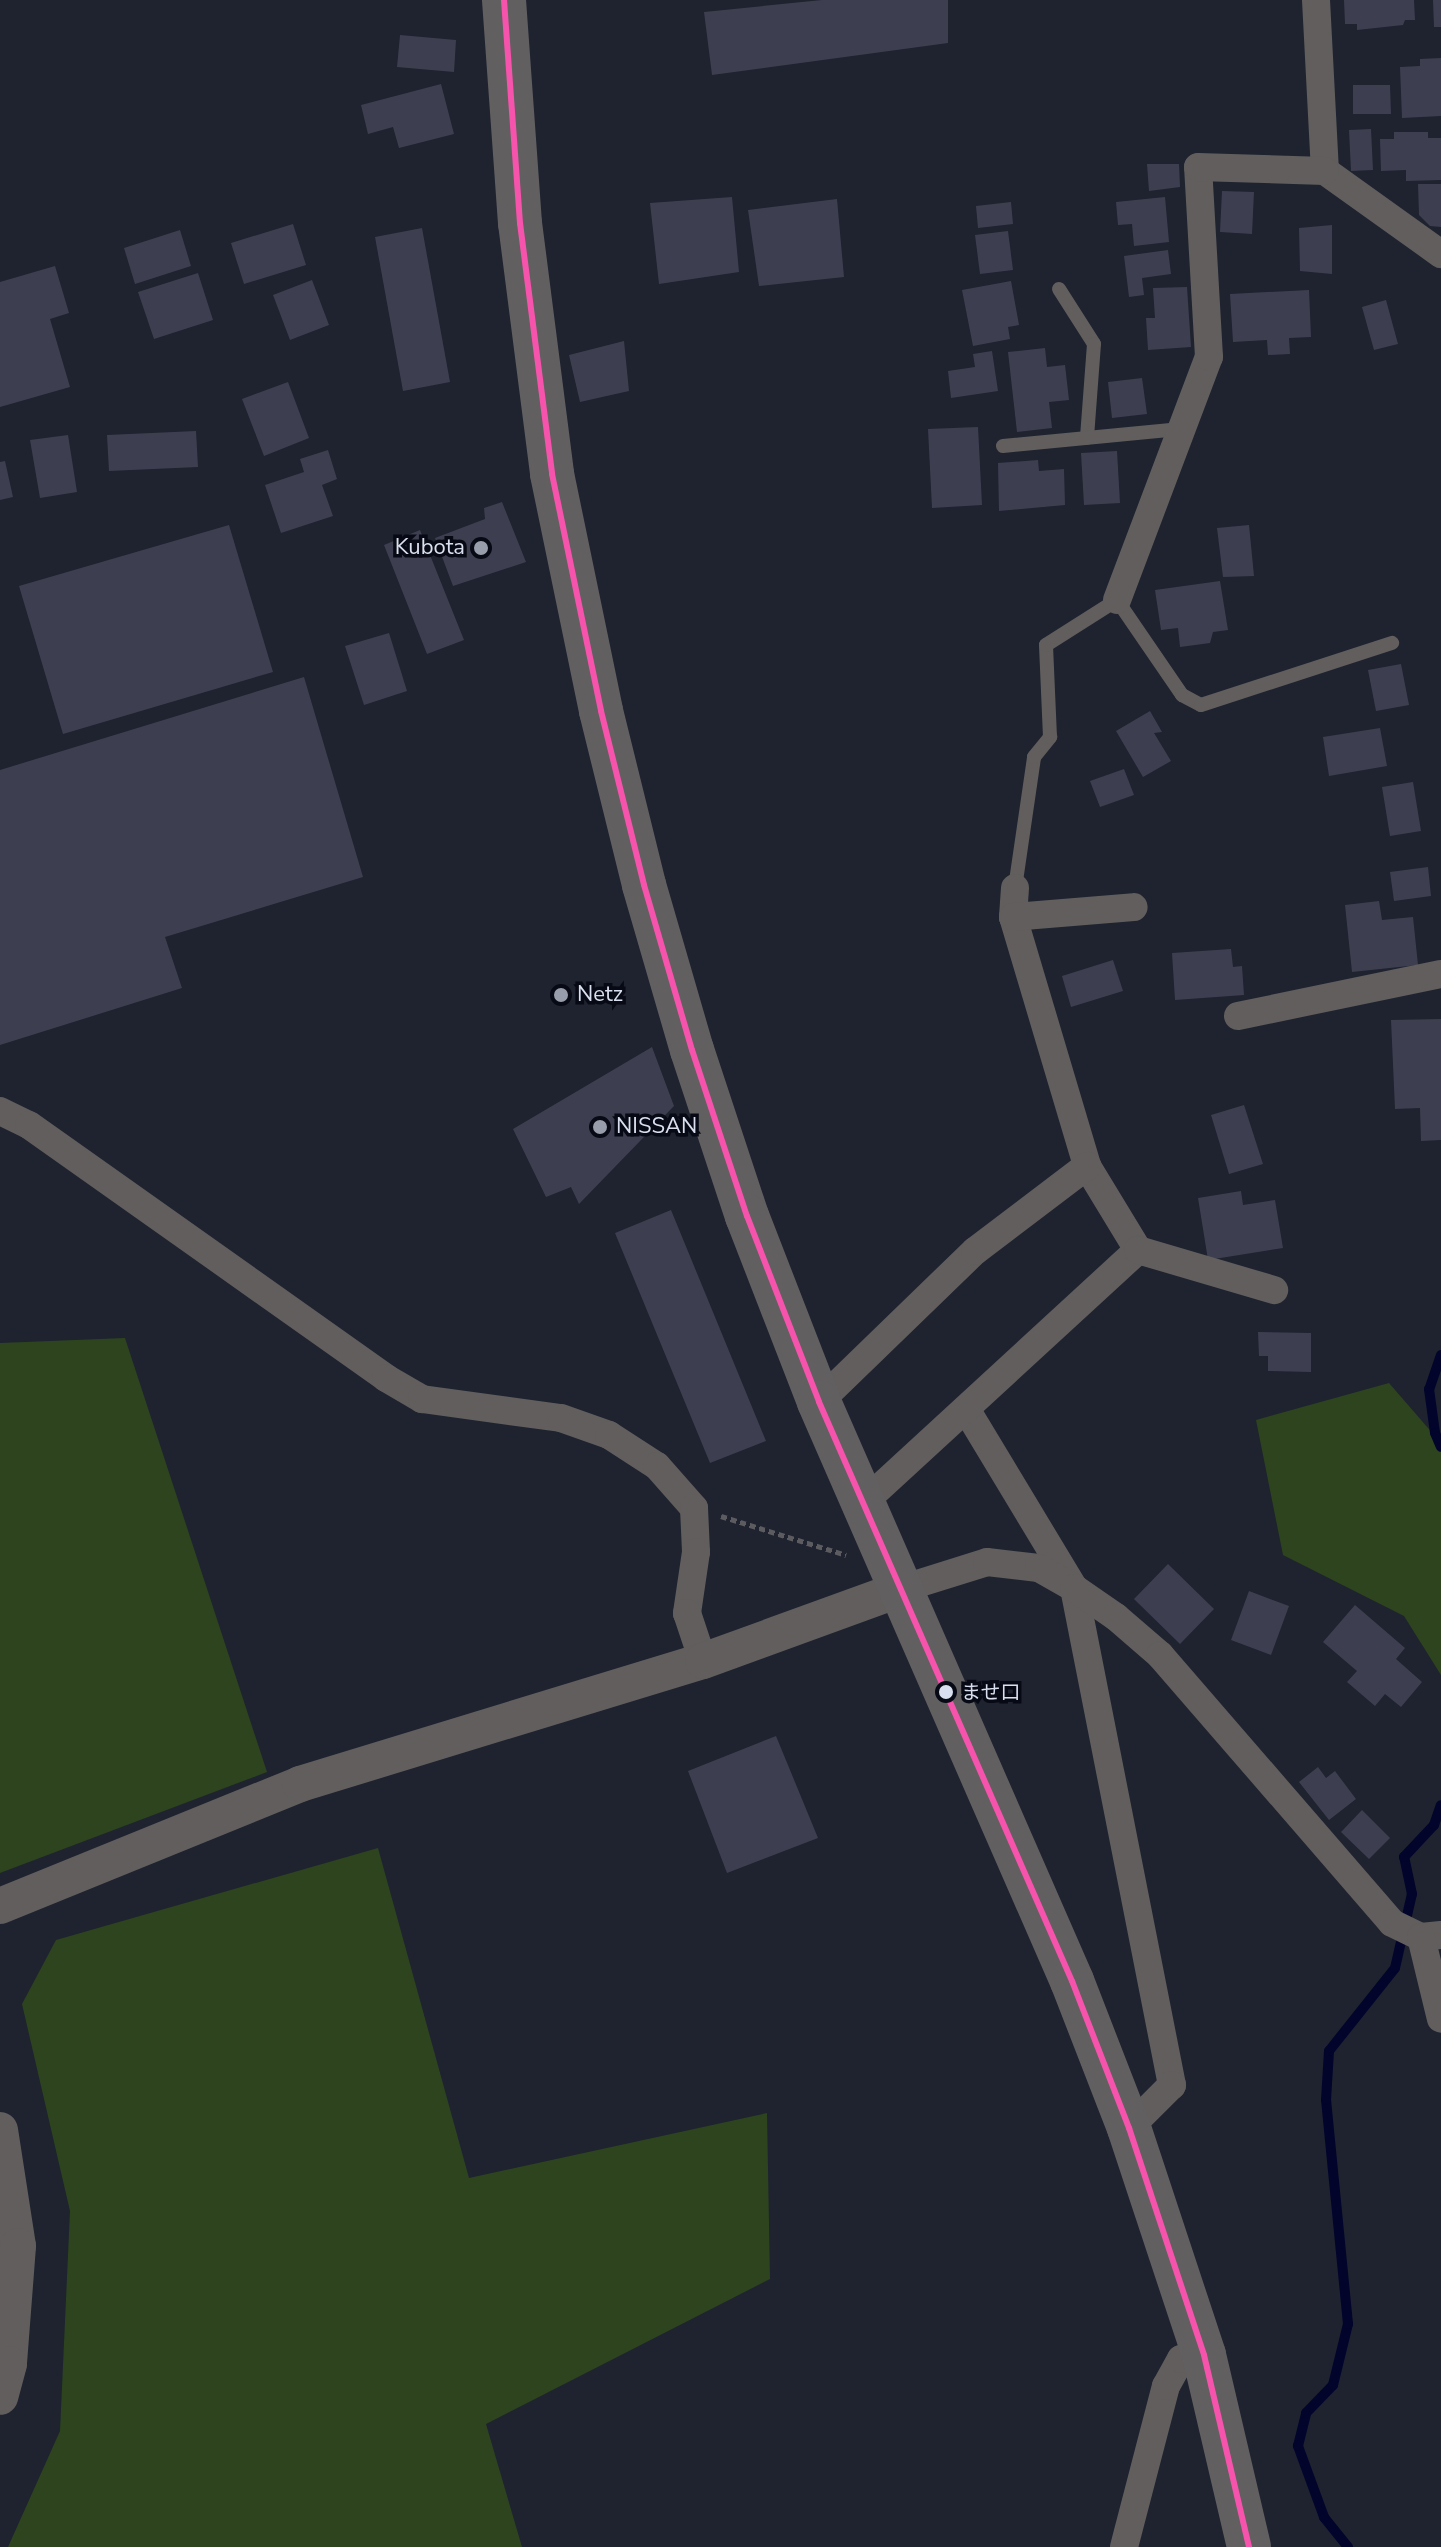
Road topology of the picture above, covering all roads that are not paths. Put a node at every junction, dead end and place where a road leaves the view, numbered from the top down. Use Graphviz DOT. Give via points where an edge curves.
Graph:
graph roads {
  1 [pos="504,0"];
  2 [pos="1316,0"];
  3 [pos="1325,171"];
  4 [pos="1441,254"];
  5 [pos="1059,289"];
  6 [pos="1181,429"];
  7 [pos="1087,438"];
  8 [pos="1003,446"];
  9 [pos="1117,600"];
  10 [pos="1392,643"];
  11 [pos="1015,888"];
  12 [pos="1134,907"];
  13 [pos="1013,917"];
  14 [pos="1441,974"];
  15 [pos="1238,1016"];
  16 [pos="0,1111"];
  17 [pos="1087,1166"];
  18 [pos="1138,1250"];
  19 [pos="1274,1290"];
  20 [pos="819,1402"];
  21 [pos="966,1409"];
  22 [pos="863,1503"];
  23 [pos="897,1579"];
  24 [pos="1074,1588"];
  25 [pos="703,1661"];
  26 [pos="0,1906"];
  27 [pos="1434,1942"];
  28 [pos="1441,2019"];
  29 [pos="1129,2128"];
  30 [pos="0,2130"];
  31 [pos="1204,2355"];
  32 [pos="0,2397"];
  33 [pos="1124,2547"];
  34 [pos="1249,2547"];
  1 -- 20 [label="main road" via="520,223 552,474 601,711 692,1050 747,1216"];
  2 -- 3 [label="street"];
  3 -- 4 [label="street"];
  3 -- 6 [label="street" via="1198,167 1209,357"];
  5 -- 7 [label="lane" via="1094,344"];
  6 -- 7 [label="lane"];
  6 -- 9 [label="street"];
  7 -- 8 [label="lane"];
  9 -- 10 [label="lane" via="1182,695 1201,705"];
  9 -- 11 [label="lane" via="1046,645 1050,737 1034,757"];
  11 -- 13 [label="street"];
  12 -- 13 [label="street"];
  13 -- 17 [label="street"];
  14 -- 15 [label="street"];
  16 -- 25 [label="street" via="29,1125 422,1399 561,1418 609,1435 657,1466 694,1508 696,1552 687,1613"];
  17 -- 18 [label="street"];
  17 -- 20 [label="street" via="975,1251"];
  18 -- 19 [label="street"];
  18 -- 21 [label="street"];
  20 -- 22 [label="main road"];
  21 -- 22 [label="street"];
  21 -- 24 [label="street"];
  22 -- 23 [label="main road"];
  23 -- 24 [label="street" via="987,1562 1039,1568"];
  23 -- 25 [label="street"];
  23 -- 29 [label="main road" via="1072,1981"];
  24 -- 27 [label="street" via="1160,1655 1392,1923"];
  24 -- 29 [label="street" via="1172,2085"];
  25 -- 26 [label="street" via="300,1784"];
  27 -- 28 [label="street"];
  29 -- 31 [label="main road"];
  30 -- 32 [label="street" via="18,2246 9,2364"];
  31 -- 33 [label="street" via="1181,2359 1166,2386"];
  31 -- 34 [label="main road"];
}
